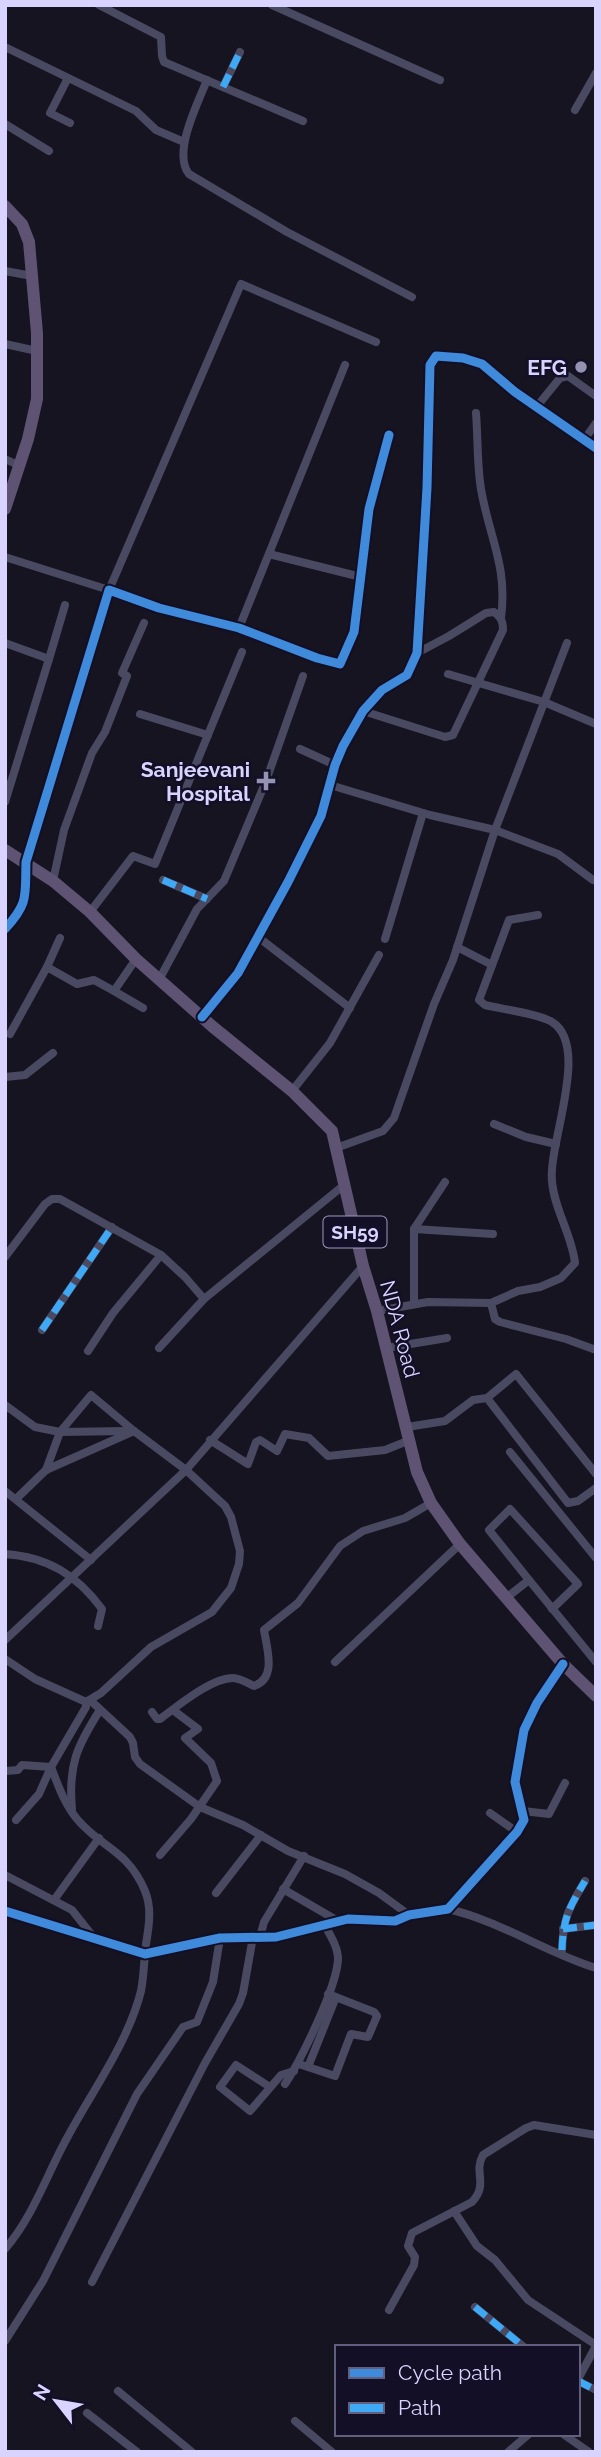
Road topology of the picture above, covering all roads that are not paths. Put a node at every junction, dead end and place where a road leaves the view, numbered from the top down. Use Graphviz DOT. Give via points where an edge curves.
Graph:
graph roads {
  1 [pos="99,5"];
  2 [pos="272,5"];
  3 [pos="7,51"];
  4 [pos="240,52"];
  5 [pos="596,73"];
  6 [pos="68,78"];
  7 [pos="207,80"];
  8 [pos="440,80"];
  9 [pos="223,87"];
  10 [pos="575,110"];
  11 [pos="303,121"];
  12 [pos="5,124"];
  13 [pos="70,124"];
  14 [pos="184,142"];
  15 [pos="49,151"];
  16 [pos="5,206"];
  17 [pos="5,271"];
  18 [pos="32,276"];
  19 [pos="412,297"];
  20 [pos="376,342"];
  21 [pos="5,344"];
  22 [pos="37,351"];
  23 [pos="345,365"];
  24 [pos="596,396"];
  25 [pos="538,405"];
  26 [pos="476,413"];
  27 [pos="596,423"];
  28 [pos="389,435"];
  29 [pos="584,440"];
  30 [pos="596,448"];
  31 [pos="5,459"];
  32 [pos="20,466"];
  33 [pos="5,509"];
  34 [pos="269,554"];
  35 [pos="5,557"];
  36 [pos="361,577"];
  37 [pos="109,590"];
  38 [pos="65,605"];
  39 [pos="501,618"];
  40 [pos="144,623"];
  41 [pos="239,628"];
  42 [pos="5,643"];
  43 [pos="567,643"];
  44 [pos="242,652"];
  45 [pos="417,653"];
  46 [pos="49,659"];
  47 [pos="448,674"];
  48 [pos="303,676"];
  49 [pos="478,682"];
  50 [pos="544,702"];
  51 [pos="363,712"];
  52 [pos="140,714"];
  53 [pos="596,724"];
  54 [pos="208,734"];
  55 [pos="300,749"];
  56 [pos="335,765"];
  57 [pos="330,785"];
  58 [pos="5,802"];
  59 [pos="423,813"];
  60 [pos="495,831"];
  61 [pos="5,850"];
  62 [pos="26,862"];
  63 [pos="163,880"];
  64 [pos="593,880"];
  65 [pos="53,881"];
  66 [pos="207,899"];
  67 [pos="90,912"];
  68 [pos="538,915"];
  69 [pos="5,929"];
  70 [pos="258,937"];
  71 [pos="60,938"];
  72 [pos="385,939"];
  73 [pos="457,947"];
  74 [pos="379,955"];
  75 [pos="136,959"];
  76 [pos="492,965"];
  77 [pos="47,967"];
  78 [pos="160,978"];
  79 [pos="114,991"];
  80 [pos="350,1008"];
  81 [pos="143,1009"];
  82 [pos="202,1017"];
  83 [pos="10,1034"];
  84 [pos="53,1053"];
  85 [pos="5,1077"];
  86 [pos="292,1091"];
  87 [pos="494,1124"];
  88 [pos="556,1144"];
  89 [pos="336,1148"];
  90 [pos="445,1182"];
  91 [pos="344,1185"];
  92 [pos="112,1227"];
  93 [pos="414,1229"];
  94 [pos="493,1234"];
  95 [pos="161,1255"];
  96 [pos="5,1257"];
  97 [pos="363,1266"];
  98 [pos="204,1299"];
  99 [pos="414,1303"];
  100 [pos="491,1303"];
  101 [pos="377,1311"];
  102 [pos="42,1330"];
  103 [pos="447,1338"];
  104 [pos="159,1348"];
  105 [pos="386,1348"];
  106 [pos="596,1350"];
  107 [pos="88,1351"];
  108 [pos="486,1398"];
  109 [pos="5,1405"];
  110 [pos="134,1431"];
  111 [pos="60,1432"];
  112 [pos="409,1434"];
  113 [pos="210,1440"];
  114 [pos="510,1452"];
  115 [pos="46,1470"];
  116 [pos="186,1470"];
  117 [pos="596,1474"];
  118 [pos="596,1488"];
  119 [pos="5,1491"];
  120 [pos="16,1500"];
  121 [pos="431,1503"];
  122 [pos="460,1544"];
  123 [pos="5,1555"];
  124 [pos="596,1558"];
  125 [pos="91,1560"];
  126 [pos="72,1578"];
  127 [pos="529,1580"];
  128 [pos="506,1598"];
  129 [pos="552,1609"];
  130 [pos="98,1626"];
  131 [pos="5,1640"];
  132 [pos="5,1659"];
  133 [pos="596,1661"];
  134 [pos="335,1662"];
  135 [pos="563,1664"];
  136 [pos="593,1690"];
  137 [pos="88,1701"];
  138 [pos="100,1710"];
  139 [pos="173,1710"];
  140 [pos="152,1712"];
  141 [pos="51,1767"];
  142 [pos="6,1771"];
  143 [pos="565,1783"];
  144 [pos="200,1807"];
  145 [pos="523,1811"];
  146 [pos="72,1812"];
  147 [pos="489,1813"];
  148 [pos="16,1821"];
  149 [pos="517,1832"];
  150 [pos="261,1835"];
  151 [pos="99,1838"];
  152 [pos="160,1855"];
  153 [pos="303,1856"];
  154 [pos="5,1875"];
  155 [pos="585,1881"];
  156 [pos="283,1889"];
  157 [pos="216,1894"];
  158 [pos="54,1900"];
  159 [pos="448,1909"];
  160 [pos="5,1911"];
  161 [pos="408,1915"];
  162 [pos="338,1921"];
  163 [pos="324,1924"];
  164 [pos="596,1926"];
  165 [pos="563,1929"];
  166 [pos="256,1937"];
  167 [pos="220,1938"];
  168 [pos="97,1941"];
  169 [pos="562,1950"];
  170 [pos="145,1954"];
  171 [pos="596,1968"];
  172 [pos="332,1995"];
  173 [pos="308,2067"];
  174 [pos="296,2068"];
  175 [pos="285,2084"];
  176 [pos="270,2087"];
  177 [pos="596,2136"];
  178 [pos="454,2211"];
  179 [pos="5,2249"];
  180 [pos="92,2282"];
  181 [pos="475,2307"];
  182 [pos="389,2310"];
  183 [pos="5,2341"];
  184 [pos="522,2345"];
  185 [pos="596,2345"];
  186 [pos="580,2376"];
  187 [pos="580,2381"];
  188 [pos="596,2390"];
  189 [pos="118,2391"];
  190 [pos="87,2413"];
  191 [pos="295,2421"];
  192 [pos="527,2436"];
  193 [pos="566,2436"];
  194 [pos="137,2452"];
  195 [pos="192,2452"];
  196 [pos="332,2452"];
  197 [pos="508,2452"];
  198 [pos="589,2452"];
  1 -- 7 [label="street" via="161,37 164,62"];
  2 -- 8 [label="street"];
  3 -- 6 [label="street"];
  4 -- 9 [label="street"];
  5 -- 10 [label="street"];
  6 -- 13 [label="street" via="50,113"];
  6 -- 14 [label="street" via="136,111 156,130"];
  7 -- 9 [label="street"];
  7 -- 14 [label="street"];
  9 -- 11 [label="street"];
  12 -- 15 [label="street"];
  14 -- 19 [label="street" via="183,164 197,180"];
  16 -- 18 [label="main road" via="22,224 29,242"];
  17 -- 18 [label="street"];
  18 -- 22 [label="main road"];
  20 -- 37 [label="street" via="241,284"];
  21 -- 22 [label="street"];
  22 -- 32 [label="main road" via="37,400"];
  23 -- 34 [label="street"];
  24 -- 25 [label="street" via="568,376 560,378"];
  25 -- 29 [label="street"];
  25 -- 45 [label="street" via="473,360 432,359"];
  26 -- 39 [label="street" via="481,490 502,574"];
  27 -- 29 [label="street"];
  28 -- 36 [label="street" via="369,509"];
  29 -- 30 [label="street"];
  31 -- 32 [label="street"];
  32 -- 33 [label="main road"];
  34 -- 36 [label="street"];
  34 -- 41 [label="street"];
  35 -- 37 [label="street"];
  36 -- 41 [label="street" via="354,632 340,664"];
  37 -- 41 [label="street"];
  37 -- 62 [label="street"];
  38 -- 46 [label="street"];
  39 -- 45 [label="street" via="486,613"];
  39 -- 49 [label="street" via="503,630"];
  40 -- 65 [label="street" via="64,830"];
  42 -- 46 [label="street"];
  43 -- 50 [label="street"];
  44 -- 54 [label="street"];
  45 -- 51 [label="street" via="407,676 382,690"];
  46 -- 58 [label="street"];
  47 -- 49 [label="street"];
  48 -- 66 [label="street" via="224,881"];
  49 -- 50 [label="street"];
  49 -- 51 [label="street" via="453,735 445,737"];
  50 -- 53 [label="street"];
  50 -- 60 [label="street"];
  51 -- 56 [label="street"];
  52 -- 54 [label="street"];
  54 -- 67 [label="street" via="155,864 133,856"];
  55 -- 56 [label="street"];
  56 -- 57 [label="street"];
  57 -- 59 [label="street"];
  57 -- 70 [label="street" via="321,816"];
  59 -- 60 [label="street"];
  59 -- 72 [label="street"];
  60 -- 64 [label="street" via="558,854"];
  60 -- 73 [label="street"];
  61 -- 62 [label="main road, NDA Road / SH59"];
  62 -- 65 [label="main road, NDA Road / SH59"];
  62 -- 69 [label="street" via="25,901"];
  63 -- 66 [label="street"];
  65 -- 67 [label="main road, NDA Road / SH59"];
  66 -- 78 [label="street"];
  67 -- 75 [label="main road, NDA Road / SH59"];
  68 -- 76 [label="street" via="509,920"];
  70 -- 80 [label="street"];
  70 -- 82 [label="street" via="238,973"];
  71 -- 77 [label="street"];
  73 -- 76 [label="street"];
  73 -- 89 [label="street" via="394,1118 383,1131"];
  74 -- 80 [label="street"];
  75 -- 78 [label="main road, NDA Road / SH59"];
  75 -- 79 [label="street"];
  76 -- 88 [label="street" via="481,1003 551,1020 563,1035 568,1084"];
  77 -- 79 [label="street" via="78,984 94,980"];
  77 -- 83 [label="street"];
  78 -- 82 [label="main road, NDA Road / SH59"];
  79 -- 81 [label="street"];
  80 -- 86 [label="street" via="330,1043"];
  82 -- 86 [label="main road, NDA Road / SH59"];
  84 -- 85 [label="street" via="25,1075"];
  86 -- 89 [label="main road, NDA Road / SH59" via="332,1131"];
  87 -- 88 [label="street"];
  88 -- 100 [label="street" via="552,1183 575,1263 561,1278"];
  89 -- 91 [label="main road, NDA Road / SH59"];
  90 -- 93 [label="street"];
  91 -- 97 [label="main road, NDA Road / SH59"];
  91 -- 98 [label="street"];
  92 -- 95 [label="street"];
  92 -- 96 [label="street" via="52,1199"];
  92 -- 102 [label="street"];
  93 -- 94 [label="street"];
  93 -- 99 [label="street"];
  95 -- 98 [label="street"];
  95 -- 107 [label="street"];
  97 -- 101 [label="main road, NDA Road / SH59"];
  97 -- 113 [label="street"];
  98 -- 104 [label="street"];
  99 -- 100 [label="street"];
  99 -- 101 [label="street"];
  100 -- 106 [label="street" via="500,1322"];
  101 -- 105 [label="main road, NDA Road / SH59"];
  103 -- 105 [label="street"];
  105 -- 112 [label="main road, NDA Road / SH59"];
  108 -- 112 [label="street" via="472,1400 445,1421"];
  108 -- 117 [label="street" via="516,1374"];
  108 -- 118 [label="street" via="568,1503"];
  109 -- 111 [label="street" via="35,1427"];
  110 -- 111 [label="street"];
  110 -- 111 [label="street" via="92,1395"];
  110 -- 115 [label="street"];
  110 -- 116 [label="street"];
  111 -- 115 [label="street"];
  112 -- 113 [label="street" via="385,1450 328,1456 309,1438 285,1434 277,1451 260,1440 256,1443 248,1464"];
  112 -- 121 [label="main road, NDA Road / SH59" via="417,1472"];
  113 -- 116 [label="street"];
  114 -- 124 [label="street"];
  115 -- 120 [label="street"];
  116 -- 125 [label="street"];
  116 -- 137 [label="street" via="231,1517 240,1551 232,1588 205,1617 150,1647"];
  119 -- 120 [label="street"];
  120 -- 125 [label="street"];
  121 -- 122 [label="main road, NDA Road / SH59"];
  121 -- 139 [label="street" via="405,1518 363,1531 340,1546 298,1603 264,1630 269,1660 262,1683 254,1686 230,1678"];
  122 -- 128 [label="main road, NDA Road / SH59"];
  122 -- 134 [label="street"];
  123 -- 126 [label="street" via="55,1565"];
  125 -- 126 [label="street"];
  126 -- 130 [label="street" via="102,1609"];
  126 -- 131 [label="street"];
  127 -- 128 [label="street"];
  127 -- 129 [label="street"];
  127 -- 129 [label="street" via="489,1530 510,1509 578,1584"];
  128 -- 135 [label="main road, NDA Road / SH59"];
  129 -- 133 [label="street"];
  132 -- 137 [label="street" via="35,1679"];
  135 -- 136 [label="main road, NDA Road / SH59"];
  135 -- 145 [label="street" via="524,1730 515,1782"];
  137 -- 138 [label="street"];
  137 -- 141 [label="street"];
  138 -- 144 [label="street" via="130,1737 140,1764"];
  138 -- 146 [label="street" via="76,1750"];
  139 -- 140 [label="street" via="157,1719"];
  139 -- 144 [label="street" via="198,1729 185,1738 211,1763 217,1781"];
  141 -- 142 [label="street" via="22,1765"];
  141 -- 146 [label="street"];
  141 -- 148 [label="street" via="39,1794"];
  143 -- 145 [label="street" via="549,1814"];
  144 -- 150 [label="street"];
  144 -- 152 [label="street"];
  145 -- 149 [label="street"];
  146 -- 151 [label="street"];
  147 -- 149 [label="street"];
  149 -- 159 [label="street"];
  150 -- 153 [label="street"];
  150 -- 157 [label="street"];
  151 -- 158 [label="street"];
  151 -- 170 [label="street" via="130,1865 148,1898"];
  153 -- 156 [label="street"];
  153 -- 161 [label="street" via="356,1880"];
  154 -- 158 [label="street"];
  155 -- 165 [label="street"];
  156 -- 162 [label="street"];
  156 -- 166 [label="street"];
  158 -- 168 [label="street" via="72,1910"];
  159 -- 161 [label="street"];
  159 -- 171 [label="street" via="470,1914"];
  160 -- 168 [label="street"];
  161 -- 162 [label="street" via="395,1921"];
  162 -- 163 [label="street"];
  163 -- 166 [label="street" via="276,1937"];
  163 -- 172 [label="street" via="338,1957"];
  164 -- 165 [label="street"];
  165 -- 169 [label="street"];
  166 -- 167 [label="street"];
  166 -- 180 [label="street" via="239,2004"];
  167 -- 170 [label="street"];
  167 -- 183 [label="street" via="213,1982 197,2022 183,2027 137,2094 43,2281"];
  168 -- 170 [label="street"];
  170 -- 179 [label="street" via="141,1990 120,2041"];
  172 -- 173 [label="street"];
  172 -- 173 [label="street" via="377,2016 368,2037 351,2034 335,2076"];
  172 -- 174 [label="street"];
  173 -- 174 [label="street"];
  174 -- 175 [label="street"];
  174 -- 176 [label="street"];
  176 -- 176 [label="street" via="250,2110 220,2087 236,2065"];
  177 -- 178 [label="street" via="545,2125 526,2128 483,2155 479,2162 482,2190 472,2202"];
  178 -- 182 [label="street" via="412,2233 408,2246 414,2265"];
  178 -- 185 [label="street" via="477,2246 528,2300"];
  181 -- 184 [label="street"];
  185 -- 186 [label="street"];
  187 -- 188 [label="street"];
  189 -- 195 [label="street"];
  190 -- 194 [label="street"];
  191 -- 196 [label="street"];
  192 -- 197 [label="street"];
  193 -- 198 [label="street"];
}
